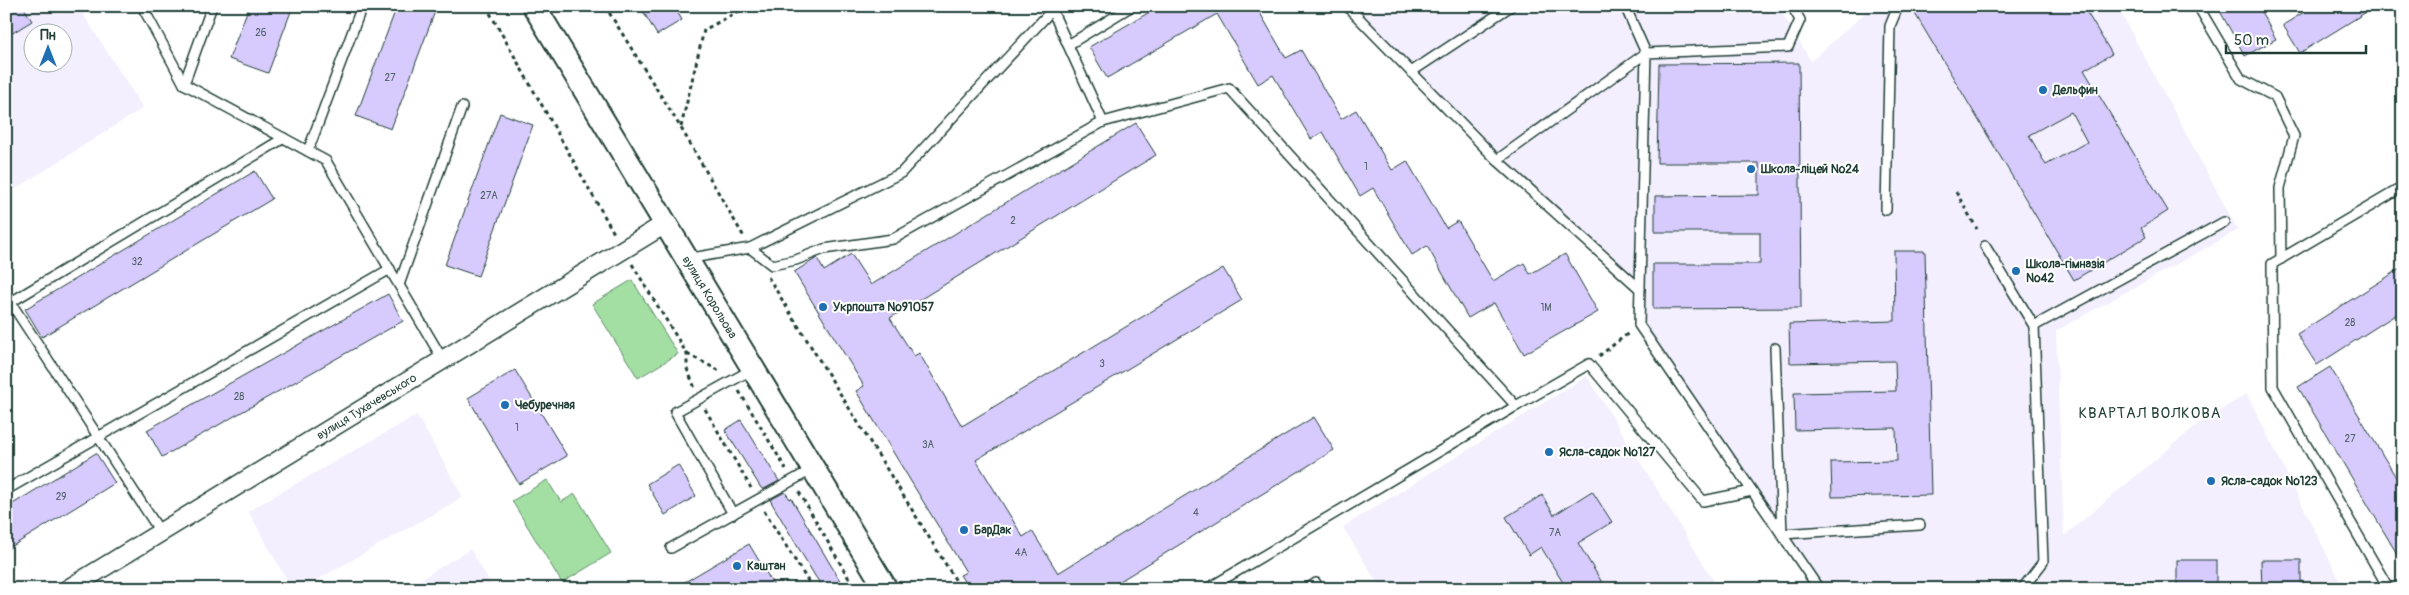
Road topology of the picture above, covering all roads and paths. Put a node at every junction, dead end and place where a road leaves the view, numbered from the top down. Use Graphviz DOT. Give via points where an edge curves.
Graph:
graph roads {
  1 [pos="142,6"];
  2 [pos="212,6"];
  3 [pos="362,6"];
  4 [pos="486,6"];
  5 [pos="534,6"];
  6 [pos="605,6"];
  7 [pos="748,6"];
  8 [pos="1132,6"];
  9 [pos="1347,6"];
  10 [pos="1511,6"];
  11 [pos="1626,6"];
  12 [pos="1792,6"];
  13 [pos="1902,6"];
  14 [pos="2198,6"];
  15 [pos="1055,8"];
  16 [pos="1068,45"];
  17 [pos="1646,53"];
  18 [pos="1411,72"];
  19 [pos="184,84"];
  20 [pos="462,107"];
  21 [pos="1103,122"];
  22 [pos="681,128"];
  23 [pos="284,138"];
  24 [pos="308,151"];
  25 [pos="1497,160"];
  26 [pos="2403,187"];
  27 [pos="1956,192"];
  28 [pos="1886,210"];
  29 [pos="2224,222"];
  30 [pos="665,224"];
  31 [pos="1977,229"];
  32 [pos="1985,246"];
  33 [pos="750,248"];
  34 [pos="624,250"];
  35 [pos="686,259"];
  36 [pos="2281,259"];
  37 [pos="390,269"];
  38 [pos="399,286"];
  39 [pos="1640,289"];
  40 [pos="9,304"];
  41 [pos="1639,325"];
  42 [pos="2034,326"];
  43 [pos="1775,348"];
  44 [pos="688,354"];
  45 [pos="444,360"];
  46 [pos="1589,364"];
  47 [pos="753,369"];
  48 [pos="733,380"];
  49 [pos="699,399"];
  50 [pos="1516,406"];
  51 [pos="99,437"];
  52 [pos="813,469"];
  53 [pos="793,481"];
  54 [pos="6,490"];
  55 [pos="1752,491"];
  56 [pos="758,500"];
  57 [pos="733,514"];
  58 [pos="1920,524"];
  59 [pos="161,533"];
  60 [pos="1782,534"];
  61 [pos="671,548"];
  62 [pos="1316,583"];
  63 [pos="68,589"];
  64 [pos="813,589"];
  65 [pos="855,589"];
  66 [pos="886,589"];
  67 [pos="961,589"];
  68 [pos="1207,589"];
  69 [pos="1307,589"];
  70 [pos="1819,589"];
  71 [pos="2022,589"];
  72 [pos="2389,589"];
  1 -- 19 [label="lane"];
  2 -- 19 [label="lane"];
  3 -- 24 [label="lane"];
  4 -- 34 [label="path"];
  5 -- 30 [label="street, вулиця Корольова"];
  6 -- 22 [label="path"];
  7 -- 22 [label="path" via="704,30"];
  8 -- 16 [label="lane"];
  9 -- 18 [label="lane"];
  10 -- 18 [label="lane"];
  11 -- 17 [label="lane"];
  12 -- 17 [label="lane" via="1800,20 1788,47"];
  13 -- 28 [label="lane" via="1897,9 1890,26"];
  14 -- 36 [label="lane" via="2241,80 2275,97 2294,136 2280,188"];
  15 -- 16 [label="lane"];
  15 -- 33 [label="lane" via="901,173"];
  16 -- 21 [label="lane"];
  17 -- 25 [label="lane"];
  17 -- 39 [label="lane"];
  18 -- 25 [label="lane"];
  19 -- 23 [label="lane"];
  20 -- 38 [label="lane"];
  21 -- 33 [label="lane" via="893,239 824,249 772,265"];
  21 -- 50 [label="lane" via="1228,88"];
  22 -- 33 [label="path"];
  23 -- 24 [label="lane"];
  23 -- 40 [label="lane"];
  24 -- 37 [label="lane" via="326,161"];
  25 -- 39 [label="lane"];
  26 -- 36 [label="lane"];
  27 -- 31 [label="path"];
  29 -- 42 [label="lane"];
  30 -- 34 [label="street, вулиця Тухачевського"];
  30 -- 35 [label="street, вулиця Корольова"];
  32 -- 42 [label="lane"];
  33 -- 35 [label="lane"];
  33 -- 67 [label="path"];
  34 -- 44 [label="path"];
  34 -- 45 [label="street, вулиця Тухачевського"];
  35 -- 47 [label="street, вулиця Корольова"];
  36 -- 72 [label="lane" via="2272,264 2273,387"];
  37 -- 38 [label="lane"];
  37 -- 51 [label="lane"];
  38 -- 45 [label="lane"];
  39 -- 41 [label="lane"];
  40 -- 51 [label="lane"];
  41 -- 46 [label="path"];
  41 -- 55 [label="lane"];
  42 -- 71 [label="lane" via="2043,562"];
  43 -- 60 [label="lane"];
  44 -- 48 [label="path" via="716,367"];
  44 -- 49 [label="path" via="687,369"];
  45 -- 59 [label="street, вулиця Тухачевського"];
  46 -- 50 [label="lane"];
  46 -- 55 [label="lane" via="1703,501"];
  47 -- 48 [label="lane"];
  47 -- 52 [label="street, вулиця Корольова"];
  48 -- 49 [label="lane"];
  48 -- 53 [label="path"];
  49 -- 56 [label="path"];
  49 -- 57 [label="lane" via="675,412"];
  50 -- 68 [label="lane"];
  51 -- 54 [label="lane"];
  51 -- 59 [label="lane"];
  52 -- 53 [label="lane"];
  52 -- 66 [label="street, вулиця Корольова"];
  53 -- 56 [label="lane"];
  53 -- 65 [label="path"];
  55 -- 60 [label="lane"];
  56 -- 57 [label="lane"];
  56 -- 64 [label="path"];
  57 -- 61 [label="lane"];
  58 -- 60 [label="lane"];
  59 -- 63 [label="street, вулиця Тухачевського"];
  60 -- 70 [label="lane"];
  62 -- 69 [label="lane"];
}
